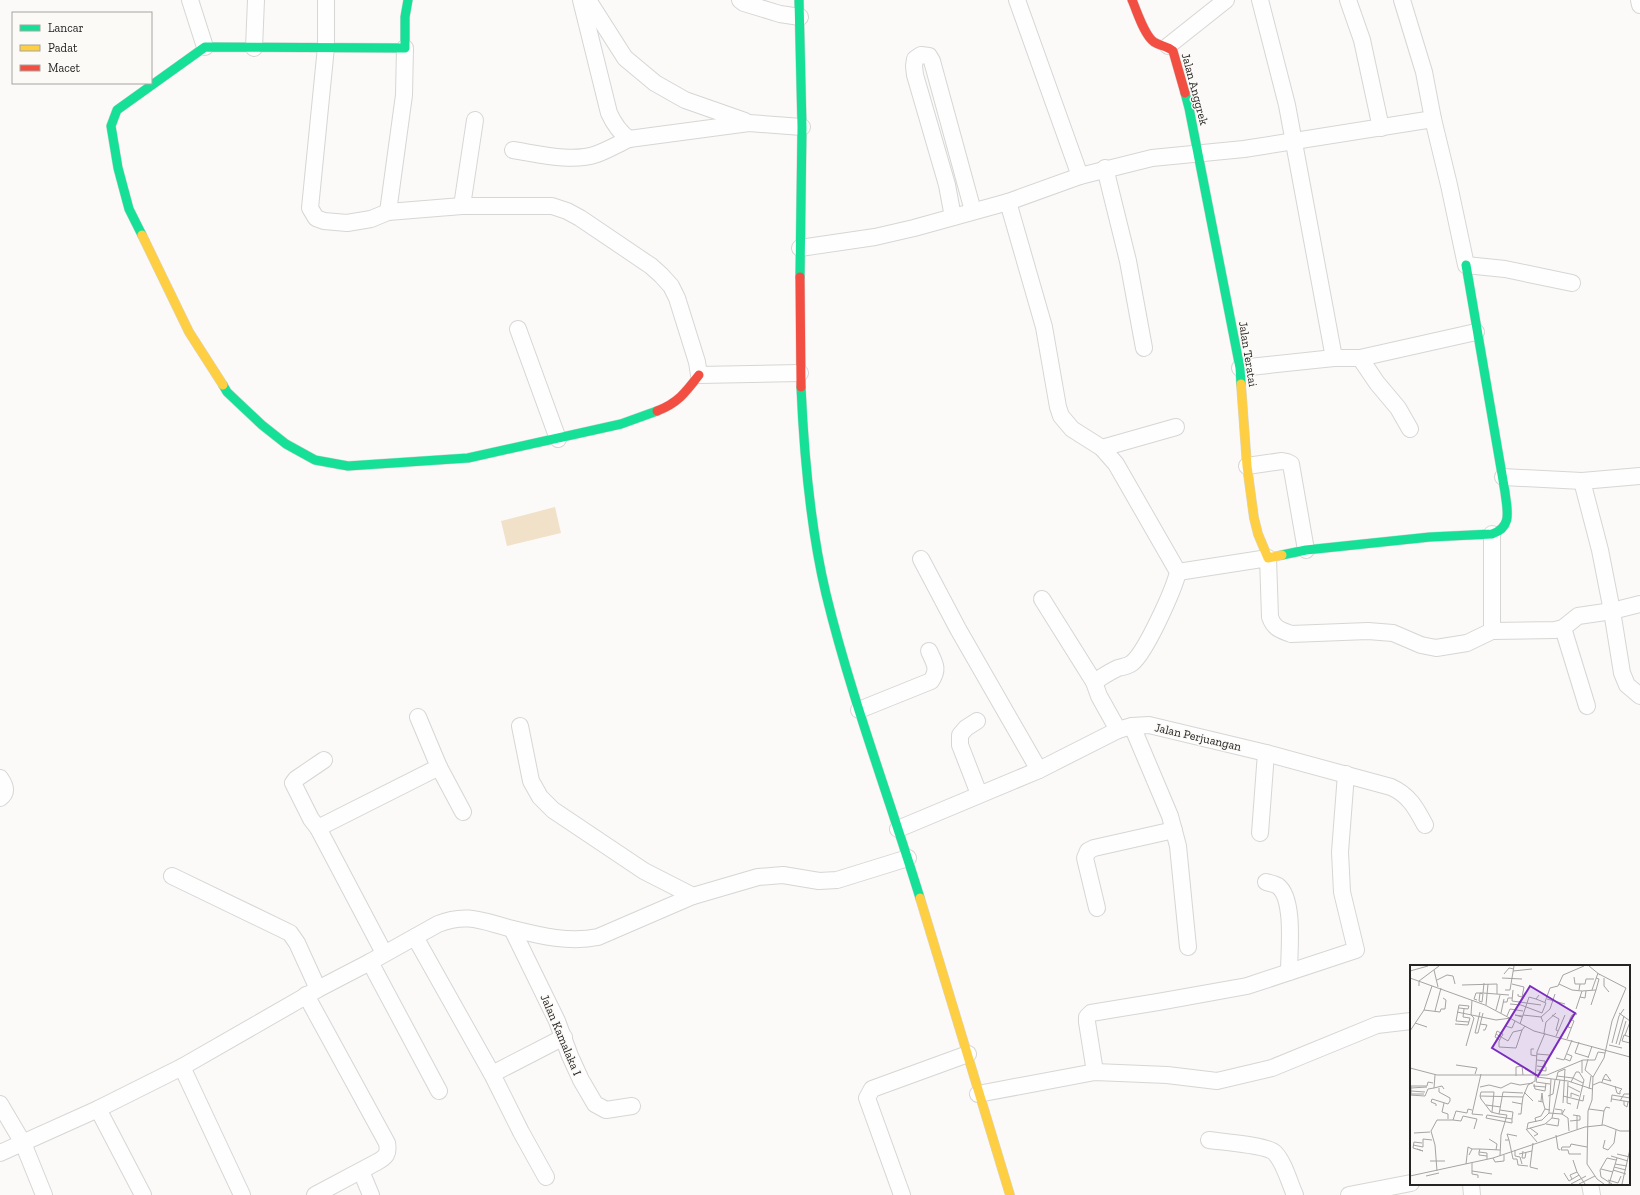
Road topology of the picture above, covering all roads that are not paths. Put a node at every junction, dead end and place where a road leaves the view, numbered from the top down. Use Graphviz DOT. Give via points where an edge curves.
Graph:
graph roads {
  1 [pos="190,0"];
  2 [pos="256,0"];
  3 [pos="326,0"];
  4 [pos="408,0"];
  5 [pos="581,0"];
  6 [pos="588,0"];
  7 [pos="740,0"];
  8 [pos="799,0"];
  9 [pos="1017,0"];
  10 [pos="1132,0"];
  11 [pos="1226,0"];
  12 [pos="1260,0"];
  13 [pos="1348,0"];
  14 [pos="1402,0"];
  15 [pos="1639,0"];
  16 [pos="1640,5"];
  17 [pos="800,17"];
  18 [pos="1168,46"];
  19 [pos="205,47"];
  20 [pos="326,47"];
  21 [pos="254,48"];
  22 [pos="405,48"];
  23 [pos="1433,118"];
  24 [pos="475,120"];
  25 [pos="749,123"];
  26 [pos="802,128"];
  27 [pos="1381,128"];
  28 [pos="628,139"];
  29 [pos="1292,142"];
  30 [pos="513,150"];
  31 [pos="1198,154"];
  32 [pos="1105,168"];
  33 [pos="1080,176"];
  34 [pos="965,180"];
  35 [pos="947,185"];
  36 [pos="1008,202"];
  37 [pos="462,206"];
  38 [pos="388,212"];
  39 [pos="973,212"];
  40 [pos="953,217"];
  41 [pos="800,248"];
  42 [pos="1466,265"];
  43 [pos="1572,283"];
  44 [pos="518,329"];
  45 [pos="1476,332"];
  46 [pos="1144,348"];
  47 [pos="1334,358"];
  48 [pos="1360,358"];
  49 [pos="1240,368"];
  50 [pos="800,372"];
  51 [pos="699,375"];
  52 [pos="1176,427"];
  53 [pos="1410,429"];
  54 [pos="558,439"];
  55 [pos="1102,448"];
  56 [pos="1247,466"];
  57 [pos="1640,476"];
  58 [pos="1503,477"];
  59 [pos="1582,481"];
  60 [pos="1492,534"];
  61 [pos="1306,550"];
  62 [pos="1268,558"];
  63 [pos="921,559"];
  64 [pos="1178,572"];
  65 [pos="1042,599"];
  66 [pos="1640,604"];
  67 [pos="1612,611"];
  68 [pos="1563,628"];
  69 [pos="1492,631"];
  70 [pos="929,651"];
  71 [pos="1094,682"];
  72 [pos="1640,696"];
  73 [pos="1587,706"];
  74 [pos="859,710"];
  75 [pos="418,717"];
  76 [pos="977,720"];
  77 [pos="520,726"];
  78 [pos="1125,728"];
  79 [pos="1266,753"];
  80 [pos="324,760"];
  81 [pos="439,767"];
  82 [pos="1039,770"];
  83 [pos="1346,774"];
  84 [pos="0,778"];
  85 [pos="979,794"];
  86 [pos="0,798"];
  87 [pos="463,812"];
  88 [pos="1424,825"];
  89 [pos="318,828"];
  90 [pos="898,829"];
  91 [pos="1174,830"];
  92 [pos="1260,833"];
  93 [pos="908,858"];
  94 [pos="172,876"];
  95 [pos="1266,882"];
  96 [pos="693,896"];
  97 [pos="1097,908"];
  98 [pos="512,929"];
  99 [pos="415,937"];
  100 [pos="1188,947"];
  101 [pos="384,953"];
  102 [pos="370,962"];
  103 [pos="1289,972"];
  104 [pos="312,992"];
  105 [pos="1410,1021"];
  106 [pos="564,1037"];
  107 [pos="968,1054"];
  108 [pos="182,1067"];
  109 [pos="1095,1072"];
  110 [pos="492,1074"];
  111 [pos="439,1091"];
  112 [pos="978,1094"];
  113 [pos="0,1104"];
  114 [pos="632,1106"];
  115 [pos="98,1109"];
  116 [pos="1209,1140"];
  117 [pos="23,1143"];
  118 [pos="0,1153"];
  119 [pos="361,1171"];
  120 [pos="546,1176"];
  121 [pos="1410,1183"];
  122 [pos="1471,1185"];
  123 [pos="1590,1185"];
  124 [pos="44,1195"];
  125 [pos="143,1195"];
  126 [pos="242,1195"];
  127 [pos="315,1195"];
  128 [pos="371,1195"];
  129 [pos="902,1195"];
  130 [pos="1010,1195"];
  131 [pos="1295,1195"];
  132 [pos="1349,1195"];
  133 [pos="1472,1195"];
  134 [pos="1592,1195"];
  1 -- 19 [label="street"];
  2 -- 21 [label="street"];
  3 -- 20 [label="street"];
  4 -- 22 [label="street"];
  5 -- 28 [label="street" via="609,113 615,125"];
  6 -- 25 [label="street" via="625,58 655,84 685,100"];
  7 -- 17 [label="street" via="780,14"];
  8 -- 17 [label="street"];
  9 -- 33 [label="street"];
  10 -- 18 [label="street, Jalan Anggrek" via="1149,37 1154,42"];
  11 -- 18 [label="street"];
  12 -- 29 [label="street" via="1286,105"];
  13 -- 27 [label="street" via="1362,40"];
  14 -- 23 [label="street" via="1424,72"];
  15 -- 16 [label="street"];
  17 -- 26 [label="street"];
  18 -- 31 [label="street, Jalan Anggrek" via="1177,60"];
  19 -- 21 [label="street"];
  19 -- 54 [label="street" via="117,110 111,126 118,168 129,209 189,332 227,392 286,444 315,460 348,466 468,458"];
  20 -- 21 [label="street"];
  20 -- 22 [label="street"];
  20 -- 38 [label="street" via="310,208 316,218 348,223 371,219"];
  22 -- 38 [label="street" via="404,95"];
  23 -- 27 [label="street"];
  23 -- 42 [label="street"];
  24 -- 37 [label="street"];
  25 -- 26 [label="street"];
  25 -- 28 [label="street"];
  26 -- 41 [label="street"];
  27 -- 29 [label="street"];
  28 -- 30 [label="street" via="597,154 584,157"];
  29 -- 31 [label="street"];
  29 -- 47 [label="street"];
  31 -- 32 [label="street" via="1152,158"];
  31 -- 49 [label="street, Jalan Teratai"];
  32 -- 33 [label="street"];
  32 -- 46 [label="street" via="1128,261"];
  33 -- 36 [label="street"];
  34 -- 35 [label="street"];
  34 -- 35 [label="street" via="932,61 928,56 921,55 915,59 914,66"];
  34 -- 39 [label="street"];
  35 -- 40 [label="street"];
  36 -- 39 [label="street"];
  36 -- 55 [label="street" via="1044,327 1061,416 1072,429"];
  37 -- 38 [label="street"];
  37 -- 51 [label="street" via="552,206 580,218 651,266 671,286 677,298"];
  39 -- 40 [label="street"];
  40 -- 41 [label="street" via="875,237"];
  41 -- 50 [label="street"];
  42 -- 43 [label="street" via="1505,269"];
  42 -- 45 [label="street"];
  44 -- 54 [label="street"];
  45 -- 48 [label="street"];
  45 -- 58 [label="street"];
  47 -- 48 [label="street"];
  47 -- 49 [label="street"];
  48 -- 53 [label="street" via="1400,411"];
  49 -- 56 [label="street, Jalan Teratai"];
  50 -- 51 [label="street"];
  50 -- 74 [label="street" via="802,440 815,538 826,594"];
  51 -- 54 [label="street" via="681,398 668,407 621,424"];
  52 -- 55 [label="street"];
  55 -- 64 [label="street" via="1116,464"];
  56 -- 61 [label="street" via="1282,461 1291,464"];
  56 -- 62 [label="street, Jalan Teratai" via="1254,518"];
  57 -- 59 [label="street"];
  58 -- 59 [label="street"];
  58 -- 60 [label="street" via="1507,517 1500,531"];
  59 -- 67 [label="street" via="1600,550"];
  60 -- 61 [label="street" via="1430,537"];
  60 -- 69 [label="street"];
  61 -- 62 [label="street"];
  62 -- 64 [label="street"];
  62 -- 69 [label="street" via="1270,618 1273,626 1291,634 1368,631 1393,633 1421,645 1436,648 1467,643"];
  63 -- 82 [label="street"];
  64 -- 71 [label="street" via="1175,585 1133,662 1105,674"];
  65 -- 71 [label="street"];
  66 -- 67 [label="street"];
  67 -- 68 [label="street" via="1578,616"];
  67 -- 72 [label="street" via="1622,673 1626,685"];
  68 -- 69 [label="street"];
  68 -- 73 [label="street"];
  70 -- 74 [label="street" via="936,666 931,681"];
  71 -- 78 [label="street" via="1099,696"];
  74 -- 90 [label="street"];
  75 -- 81 [label="street"];
  76 -- 85 [label="street" via="960,735 960,745"];
  77 -- 96 [label="street" via="530,781 540,797 553,810 644,871"];
  78 -- 79 [label="street, Jalan Perjuangan" via="1149,725"];
  78 -- 82 [label="street, Jalan Perjuangan"];
  78 -- 91 [label="street" via="1170,816"];
  79 -- 83 [label="street, Jalan Perjuangan"];
  79 -- 92 [label="street"];
  80 -- 89 [label="street" via="293,783"];
  81 -- 87 [label="street"];
  81 -- 89 [label="street"];
  82 -- 85 [label="street, Jalan Perjuangan"];
  83 -- 88 [label="street, Jalan Perjuangan" via="1401,791 1413,803"];
  83 -- 103 [label="street" via="1340,852 1342,892 1356,950"];
  84 -- 86 [label="street" via="5,791"];
  85 -- 90 [label="street, Jalan Perjuangan"];
  89 -- 101 [label="street"];
  90 -- 93 [label="street"];
  91 -- 97 [label="street" via="1088,851 1085,858"];
  91 -- 100 [label="street" via="1178,846"];
  93 -- 96 [label="street" via="837,880 819,881 783,875 758,877"];
  93 -- 107 [label="street"];
  94 -- 104 [label="street" via="290,933 297,942"];
  95 -- 103 [label="street" via="1279,887 1286,898 1290,913"];
  96 -- 98 [label="street" via="598,937 583,940 554,938"];
  98 -- 99 [label="street" via="492,922 460,917 438,924"];
  98 -- 106 [label="street, Jalan Kamalaka I"];
  99 -- 101 [label="street"];
  99 -- 110 [label="street"];
  101 -- 102 [label="street"];
  102 -- 104 [label="street"];
  102 -- 111 [label="street"];
  103 -- 109 [label="street" via="1247,986 1091,1013 1087,1017 1087,1022"];
  104 -- 108 [label="street"];
  104 -- 119 [label="street" via="387,1143 389,1151 386,1157"];
  105 -- 109 [label="street" via="1377,1025 1272,1068 1217,1081"];
  106 -- 110 [label="street"];
  106 -- 114 [label="street, Jalan Kamalaka I" via="581,1080 595,1104 606,1110"];
  107 -- 112 [label="street"];
  107 -- 129 [label="street" via="872,1089 869,1093 867,1098"];
  108 -- 115 [label="street"];
  108 -- 126 [label="street"];
  109 -- 112 [label="street"];
  110 -- 120 [label="street"];
  112 -- 130 [label="street"];
  113 -- 117 [label="street"];
  115 -- 117 [label="street"];
  115 -- 125 [label="street"];
  116 -- 131 [label="street" via="1265,1148 1274,1152"];
  117 -- 118 [label="street"];
  117 -- 124 [label="street"];
  119 -- 127 [label="street"];
  119 -- 128 [label="street"];
  121 -- 132 [label="street"];
  122 -- 133 [label="street"];
  123 -- 134 [label="street"];
}
